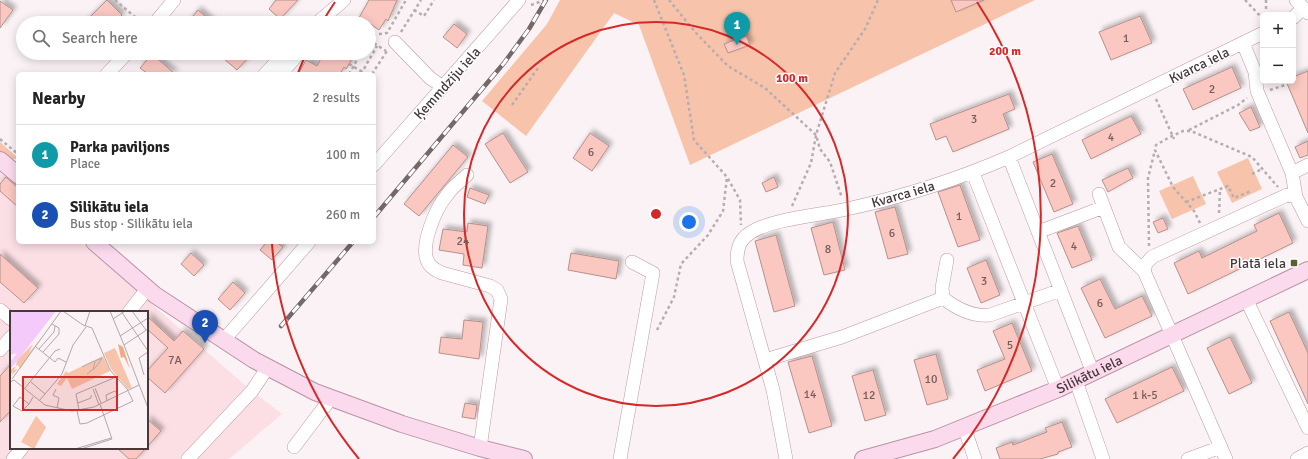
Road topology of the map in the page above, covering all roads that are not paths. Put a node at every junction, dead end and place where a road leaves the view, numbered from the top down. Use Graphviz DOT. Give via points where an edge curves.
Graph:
graph roads {
  1 [pos="174,0"];
  2 [pos="519,0"];
  3 [pos="341,1"];
  4 [pos="1303,7"];
  5 [pos="1296,15"];
  6 [pos="161,16"];
  7 [pos="325,16"];
  8 [pos="1260,35"];
  9 [pos="1243,44"];
  10 [pos="390,48"];
  11 [pos="120,60"];
  12 [pos="278,60"];
  13 [pos="293,60"];
  14 [pos="109,72"];
  15 [pos="267,72"];
  16 [pos="283,72"];
  17 [pos="443,87"];
  18 [pos="1009,158"];
  19 [pos="0,160"];
  20 [pos="376,163"];
  21 [pos="1308,165"];
  22 [pos="16,172"];
  23 [pos="973,173"];
  24 [pos="1292,173"];
  25 [pos="467,175"];
  26 [pos="1099,194"];
  27 [pos="1290,197"];
  28 [pos="1104,207"];
  29 [pos="1308,221"];
  30 [pos="1038,232"];
  31 [pos="96,244"];
  32 [pos="307,244"];
  33 [pos="947,260"];
  34 [pos="632,262"];
  35 [pos="1144,271"];
  36 [pos="1306,274"];
  37 [pos="148,289"];
  38 [pos="1062,290"];
  39 [pos="943,298"];
  40 [pos="1246,299"];
  41 [pos="1025,304"];
  42 [pos="0,310"];
  43 [pos="130,311"];
  44 [pos="10,318"];
  45 [pos="1171,335"];
  46 [pos="10,339"];
  47 [pos="223,341"];
  48 [pos="0,350"];
  49 [pos="765,360"];
  50 [pos="268,367"];
  51 [pos="1093,373"];
  52 [pos="1076,381"];
  53 [pos="1058,389"];
  54 [pos="331,398"];
  55 [pos="964,427"];
  56 [pos="1308,428"];
  57 [pos="294,447"];
  58 [pos="1220,447"];
  59 [pos="480,448"];
  60 [pos="21,449"];
  61 [pos="1308,453"];
  62 [pos="13,459"];
  63 [pos="188,459"];
  64 [pos="524,459"];
  65 [pos="620,459"];
  66 [pos="786,459"];
  67 [pos="863,459"];
  68 [pos="975,459"];
  69 [pos="1103,459"];
  70 [pos="1188,459"];
  71 [pos="1226,459"];
  72 [pos="1298,459"];
  1 -- 6 [label="street"];
  2 -- 17 [label="street, Ķemmdziju iela"];
  3 -- 7 [label="street"];
  4 -- 5 [label="street"];
  8 -- 9 [label="street, Kvarca iela"];
  9 -- 18 [label="street, Kvarca iela"];
  9 -- 24 [label="street" via="1255,72 1257,93"];
  10 -- 17 [label="street"];
  11 -- 14 [label="street"];
  12 -- 15 [label="street"];
  13 -- 16 [label="street"];
  17 -- 20 [label="street, Ķemmdziju iela"];
  18 -- 23 [label="street, Kvarca iela"];
  18 -- 30 [label="street"];
  19 -- 22 [label="main road"];
  21 -- 24 [label="street"];
  23 -- 41 [label="street"];
  23 -- 49 [label="street, Kvarca iela" via="895,198 766,224 741,239 738,261"];
  24 -- 27 [label="street"];
  25 -- 59 [label="street" via="447,194 438,208 427,237 425,254 429,265 435,269 490,286 497,290 501,299"];
  26 -- 28 [label="street"];
  27 -- 29 [label="street"];
  27 -- 35 [label="street" via="1219,225 1152,257"];
  28 -- 30 [label="street"];
  28 -- 35 [label="street" via="1119,248"];
  30 -- 38 [label="street"];
  31 -- 37 [label="main road"];
  32 -- 47 [label="street"];
  33 -- 39 [label="street" via="942,288"];
  34 -- 65 [label="street" via="653,273"];
  35 -- 45 [label="street"];
  36 -- 40 [label="main road, Silikātu iela"];
  37 -- 43 [label="street"];
  37 -- 47 [label="main road"];
  38 -- 41 [label="street"];
  38 -- 51 [label="street"];
  39 -- 41 [label="street" via="978,316"];
  39 -- 49 [label="street" via="842,337"];
  40 -- 45 [label="main road, Silikātu iela"];
  40 -- 56 [label="street"];
  41 -- 53 [label="street"];
  42 -- 44 [label="street"];
  45 -- 51 [label="main road, Silikātu iela"];
  45 -- 58 [label="street"];
  46 -- 48 [label="street"];
  47 -- 50 [label="main road"];
  49 -- 66 [label="street"];
  50 -- 54 [label="main road"];
  50 -- 63 [label="street" via="252,391"];
  51 -- 52 [label="main road, Silikātu iela"];
  52 -- 53 [label="main road, Silikātu iela"];
  52 -- 69 [label="street"];
  53 -- 55 [label="main road, Silikātu iela"];
  54 -- 57 [label="street"];
  54 -- 59 [label="main road" via="402,424"];
  55 -- 67 [label="main road, Silikātu iela" via="935,439"];
  55 -- 68 [label="street"];
  58 -- 70 [label="street"];
  58 -- 71 [label="street"];
  59 -- 64 [label="main road"];
  60 -- 62 [label="street"];
  61 -- 72 [label="street"];
}
